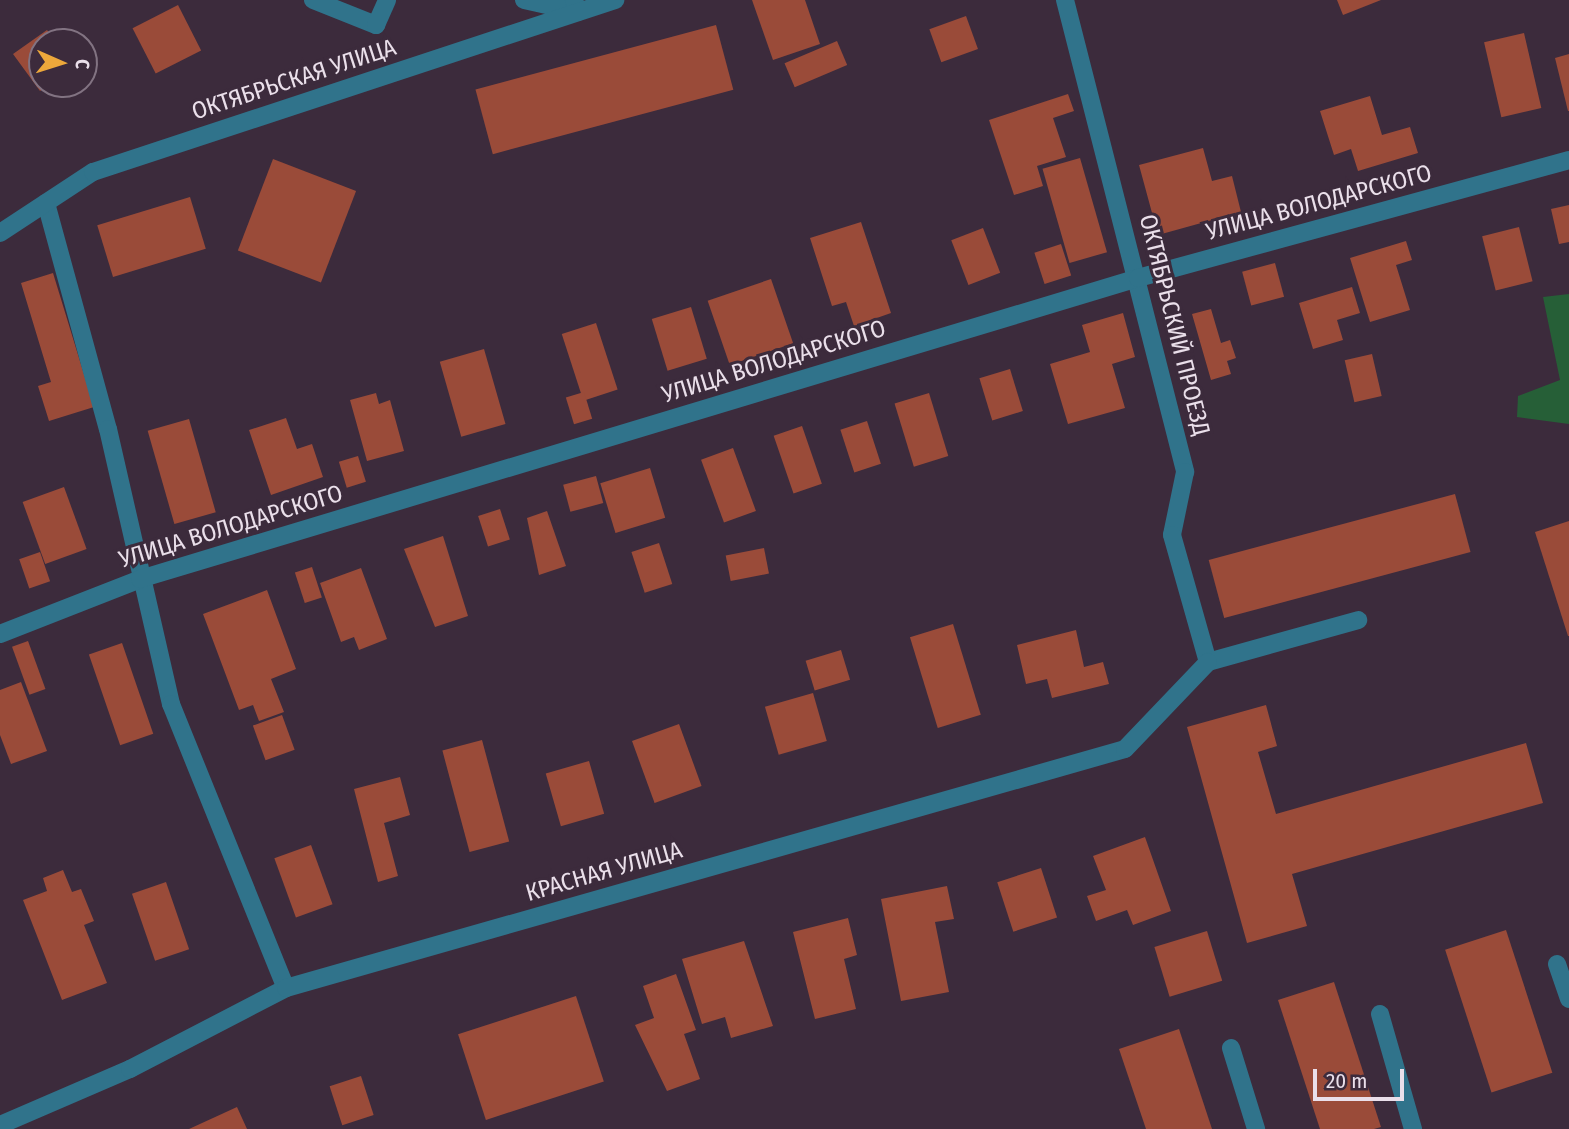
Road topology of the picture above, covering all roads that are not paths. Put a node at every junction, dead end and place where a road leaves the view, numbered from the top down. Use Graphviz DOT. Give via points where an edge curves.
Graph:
graph roads {
  1 [pos="313,0"];
  2 [pos="387,0"];
  3 [pos="524,0"];
  4 [pos="615,0"];
  5 [pos="1065,0"];
  6 [pos="576,6"];
  7 [pos="1569,160"];
  8 [pos="46,203"];
  9 [pos="0,233"];
  10 [pos="1138,278"];
  11 [pos="140,579"];
  12 [pos="1358,620"];
  13 [pos="0,635"];
  14 [pos="1209,662"];
  15 [pos="1557,964"];
  16 [pos="286,988"];
  17 [pos="1569,999"];
  18 [pos="1380,1014"];
  19 [pos="1231,1048"];
  20 [pos="0,1125"];
  21 [pos="1256,1129"];
  22 [pos="1413,1129"];
  1 -- 2 [label="street" via="376,25"];
  3 -- 6 [label="street"];
  4 -- 6 [label="street, ОКТЯБРЬСКАЯ УЛИЦА"];
  5 -- 10 [label="street, ОКТЯБРЬСКИЙ ПРОЕЗД"];
  6 -- 8 [label="street, ОКТЯБРЬСКАЯ УЛИЦА" via="93,172"];
  7 -- 10 [label="street, УЛИЦА ВОЛОДАРСКОГО"];
  8 -- 9 [label="street, ОКТЯБРЬСКАЯ УЛИЦА"];
  8 -- 11 [label="street" via="108,429"];
  10 -- 11 [label="street, УЛИЦА ВОЛОДАРСКОГО"];
  10 -- 14 [label="street, ОКТЯБРЬСКИЙ ПРОЕЗД" via="1185,472 1172,535"];
  11 -- 13 [label="street, УЛИЦА ВОЛОДАРСКОГО"];
  11 -- 16 [label="street" via="172,704"];
  12 -- 14 [label="street"];
  14 -- 16 [label="street, КРАСНАЯ УЛИЦА" via="1125,749"];
  15 -- 17 [label="street"];
  16 -- 20 [label="street, КРАСНАЯ УЛИЦА" via="130,1069"];
  18 -- 22 [label="street"];
  19 -- 21 [label="street"];
}
